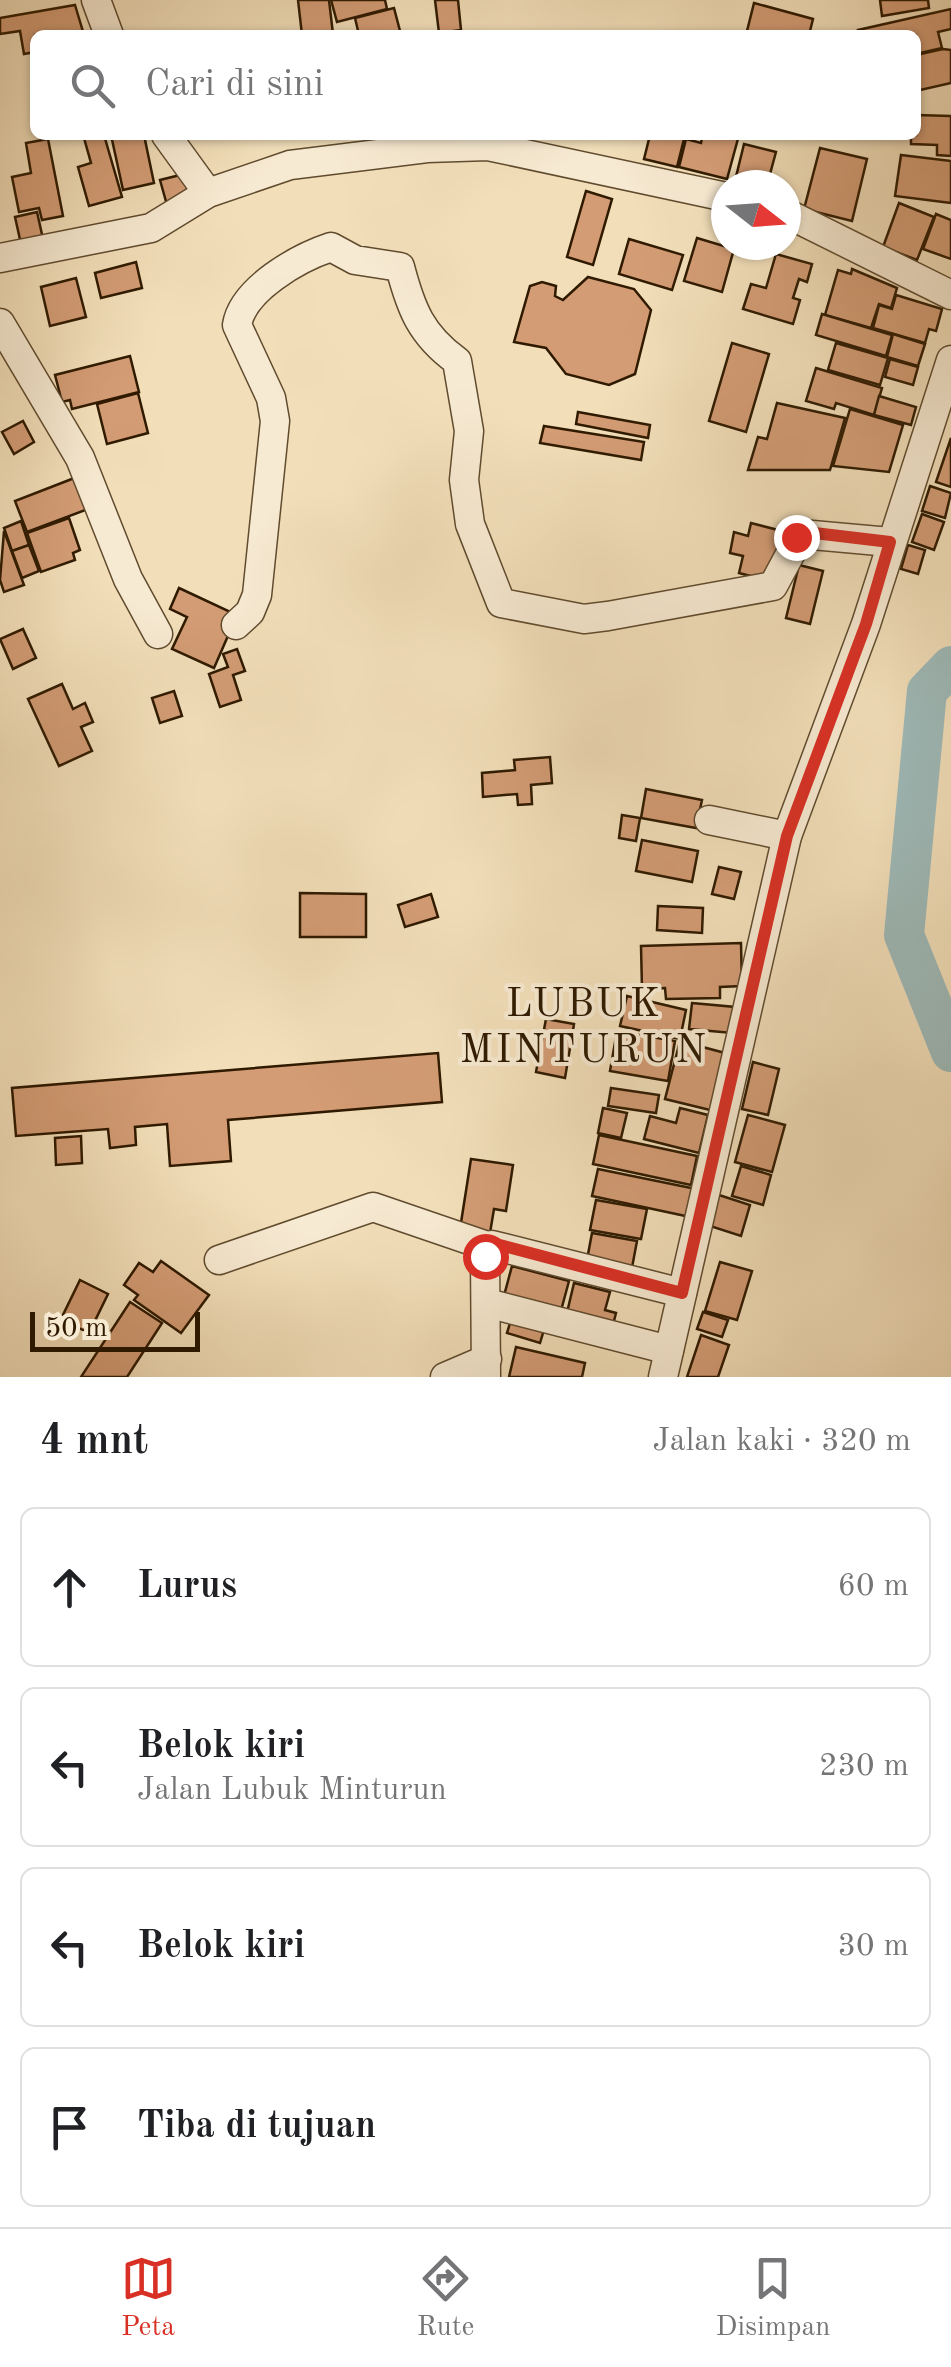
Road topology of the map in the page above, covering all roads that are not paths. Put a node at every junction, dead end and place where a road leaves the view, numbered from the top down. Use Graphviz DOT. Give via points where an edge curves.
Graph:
graph roads {
  1 [pos="96,0"];
  2 [pos="107,30"];
  3 [pos="170,140"];
  4 [pos="208,194"];
  5 [pos="711,194"];
  6 [pos="801,220"];
  7 [pos="0,259"];
  8 [pos="951,295"];
  9 [pos="0,323"];
  10 [pos="951,360"];
  11 [pos="890,542"];
  12 [pos="236,625"];
  13 [pos="158,634"];
  14 [pos="709,820"];
  15 [pos="787,836"];
  16 [pos="490,1247"];
  17 [pos="219,1260"];
  18 [pos="682,1293"];
  19 [pos="488,1303"];
  20 [pos="666,1364"];
  21 [pos="486,1368"];
  22 [pos="446,1377"];
  1 -- 2 [label="street"];
  3 -- 4 [label="street"];
  4 -- 5 [label="street" via="290,165 488,146"];
  4 -- 7 [label="street" via="150,228"];
  6 -- 8 [label="street"];
  9 -- 13 [label="street" via="80,458 128,579"];
  10 -- 11 [label="street"];
  11 -- 12 [label="street" via="801,534 773,586 608,616 584,618 501,602 470,524 464,480 469,431 457,361 435,346 413,316 400,268 355,260 331,247 254,293 239,314 237,326 275,421 258,595"];
  11 -- 15 [label="street"];
  14 -- 15 [label="street"];
  15 -- 18 [label="street"];
  16 -- 17 [label="street" via="372,1207"];
  16 -- 18 [label="street"];
  16 -- 19 [label="street"];
  18 -- 20 [label="street"];
  19 -- 20 [label="street"];
  19 -- 21 [label="street"];
  21 -- 22 [label="street"];
}
